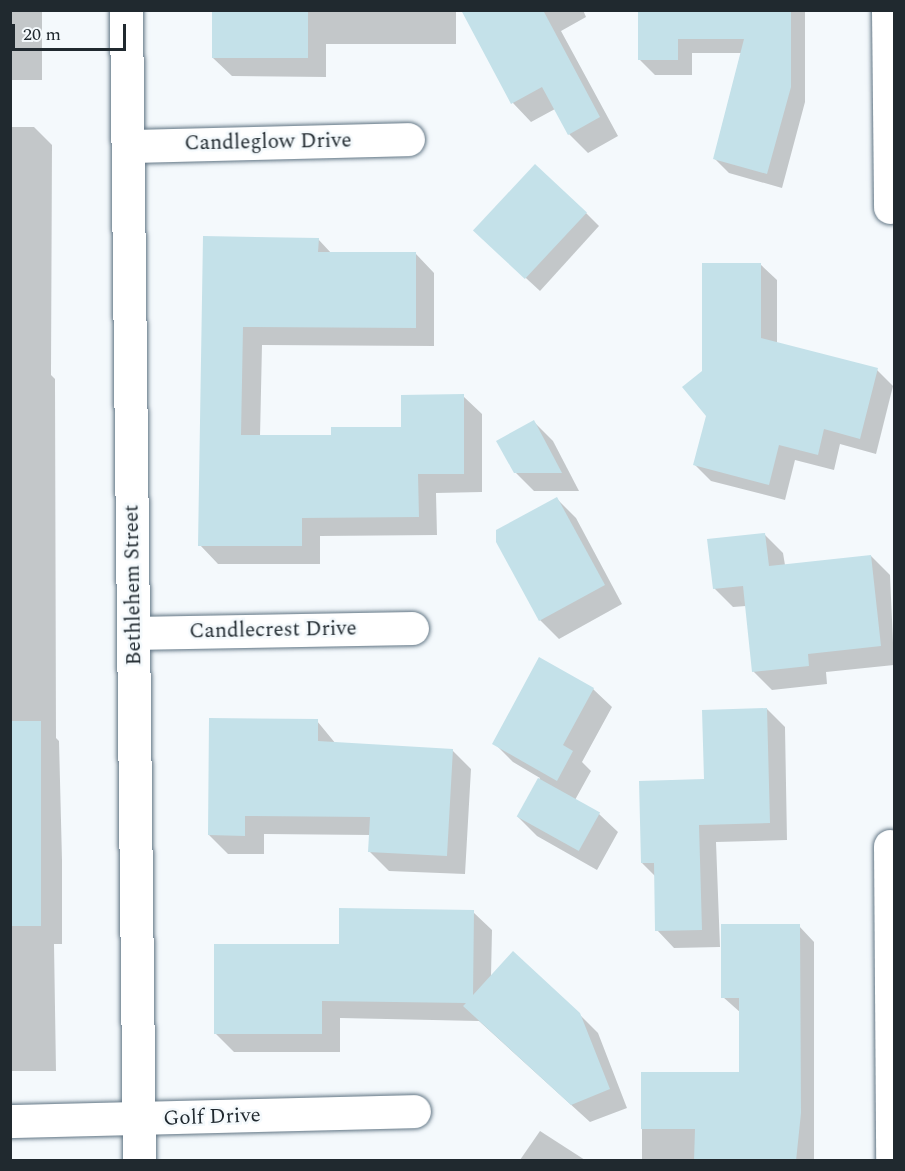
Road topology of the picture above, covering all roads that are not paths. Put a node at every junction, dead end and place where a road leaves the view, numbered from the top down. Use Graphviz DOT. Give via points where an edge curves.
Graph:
graph roads {
  1 [pos="126,10"];
  2 [pos="888,10"];
  3 [pos="408,139"];
  4 [pos="129,146"];
  5 [pos="890,207"];
  6 [pos="412,628"];
  7 [pos="134,633"];
  8 [pos="890,846"];
  9 [pos="414,1111"];
  10 [pos="138,1119"];
  11 [pos="10,1121"];
  12 [pos="140,1161"];
  13 [pos="892,1161"];
  1 -- 4 [label="street, Bethlehem Street"];
  2 -- 5 [label="street"];
  3 -- 4 [label="street, Candleglow Drive"];
  4 -- 7 [label="street, Bethlehem Street"];
  6 -- 7 [label="street, Candlecrest Drive"];
  7 -- 10 [label="street, Bethlehem Street"];
  8 -- 13 [label="street"];
  9 -- 10 [label="street, Golf Drive"];
  10 -- 11 [label="street, Golf Drive"];
  10 -- 12 [label="street, Bethlehem Street"];
}
